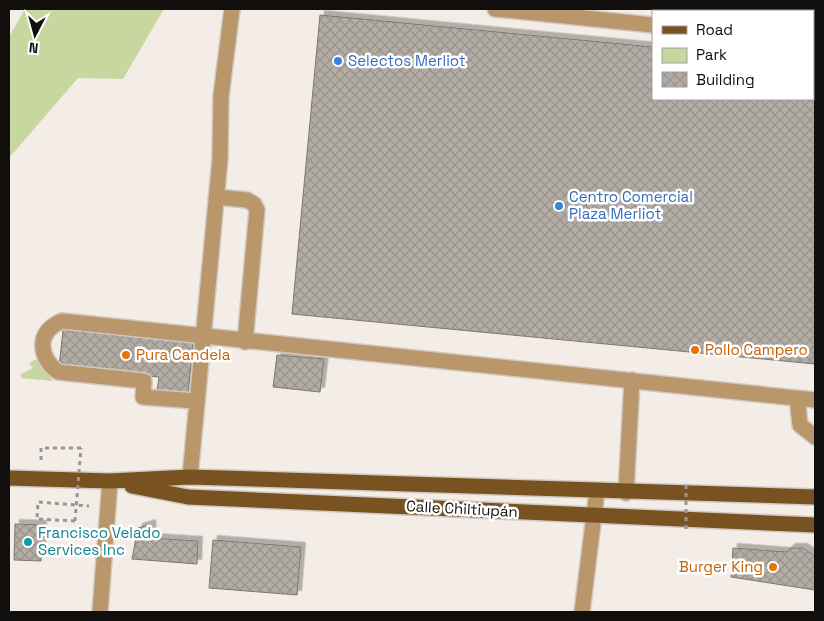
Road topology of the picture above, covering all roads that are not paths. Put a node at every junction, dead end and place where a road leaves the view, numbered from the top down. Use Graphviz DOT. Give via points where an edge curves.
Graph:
graph roads {
  1 [pos="232,9"];
  2 [pos="495,9"];
  3 [pos="652,25"];
  4 [pos="217,197"];
  5 [pos="202,337"];
  6 [pos="246,342"];
  7 [pos="632,380"];
  8 [pos="797,398"];
  9 [pos="815,400"];
  10 [pos="196,401"];
  11 [pos="815,437"];
  12 [pos="190,476"];
  13 [pos="9,478"];
  14 [pos="110,481"];
  15 [pos="597,491"];
  16 [pos="626,493"];
  17 [pos="815,498"];
  18 [pos="595,515"];
  19 [pos="815,525"];
  20 [pos="100,612"];
  21 [pos="582,612"];
  1 -- 4 [label="street" via="221,96"];
  2 -- 3 [label="street"];
  4 -- 5 [label="street"];
  4 -- 6 [label="street" via="247,200 257,210"];
  5 -- 6 [label="street"];
  5 -- 10 [label="street"];
  5 -- 10 [label="street" via="62,322 51,326 44,344 43,355 58,372 144,381 143,397"];
  6 -- 7 [label="street"];
  7 -- 8 [label="street"];
  7 -- 16 [label="street"];
  8 -- 9 [label="street"];
  8 -- 11 [label="street" via="800,425"];
  10 -- 12 [label="street"];
  12 -- 14 [label="main road, Calle Chiltiupán"];
  12 -- 15 [label="main road, Calle Chiltiupán"];
  13 -- 14 [label="main road, Calle Chiltiupán"];
  14 -- 18 [label="main road, Calle Chiltiupán" via="188,497"];
  14 -- 20 [label="street"];
  15 -- 16 [label="main road, Calle Chiltiupán"];
  15 -- 18 [label="street"];
  16 -- 17 [label="main road, Calle Chiltiupán"];
  18 -- 19 [label="main road, Calle Chiltiupán"];
  18 -- 21 [label="street"];
}
